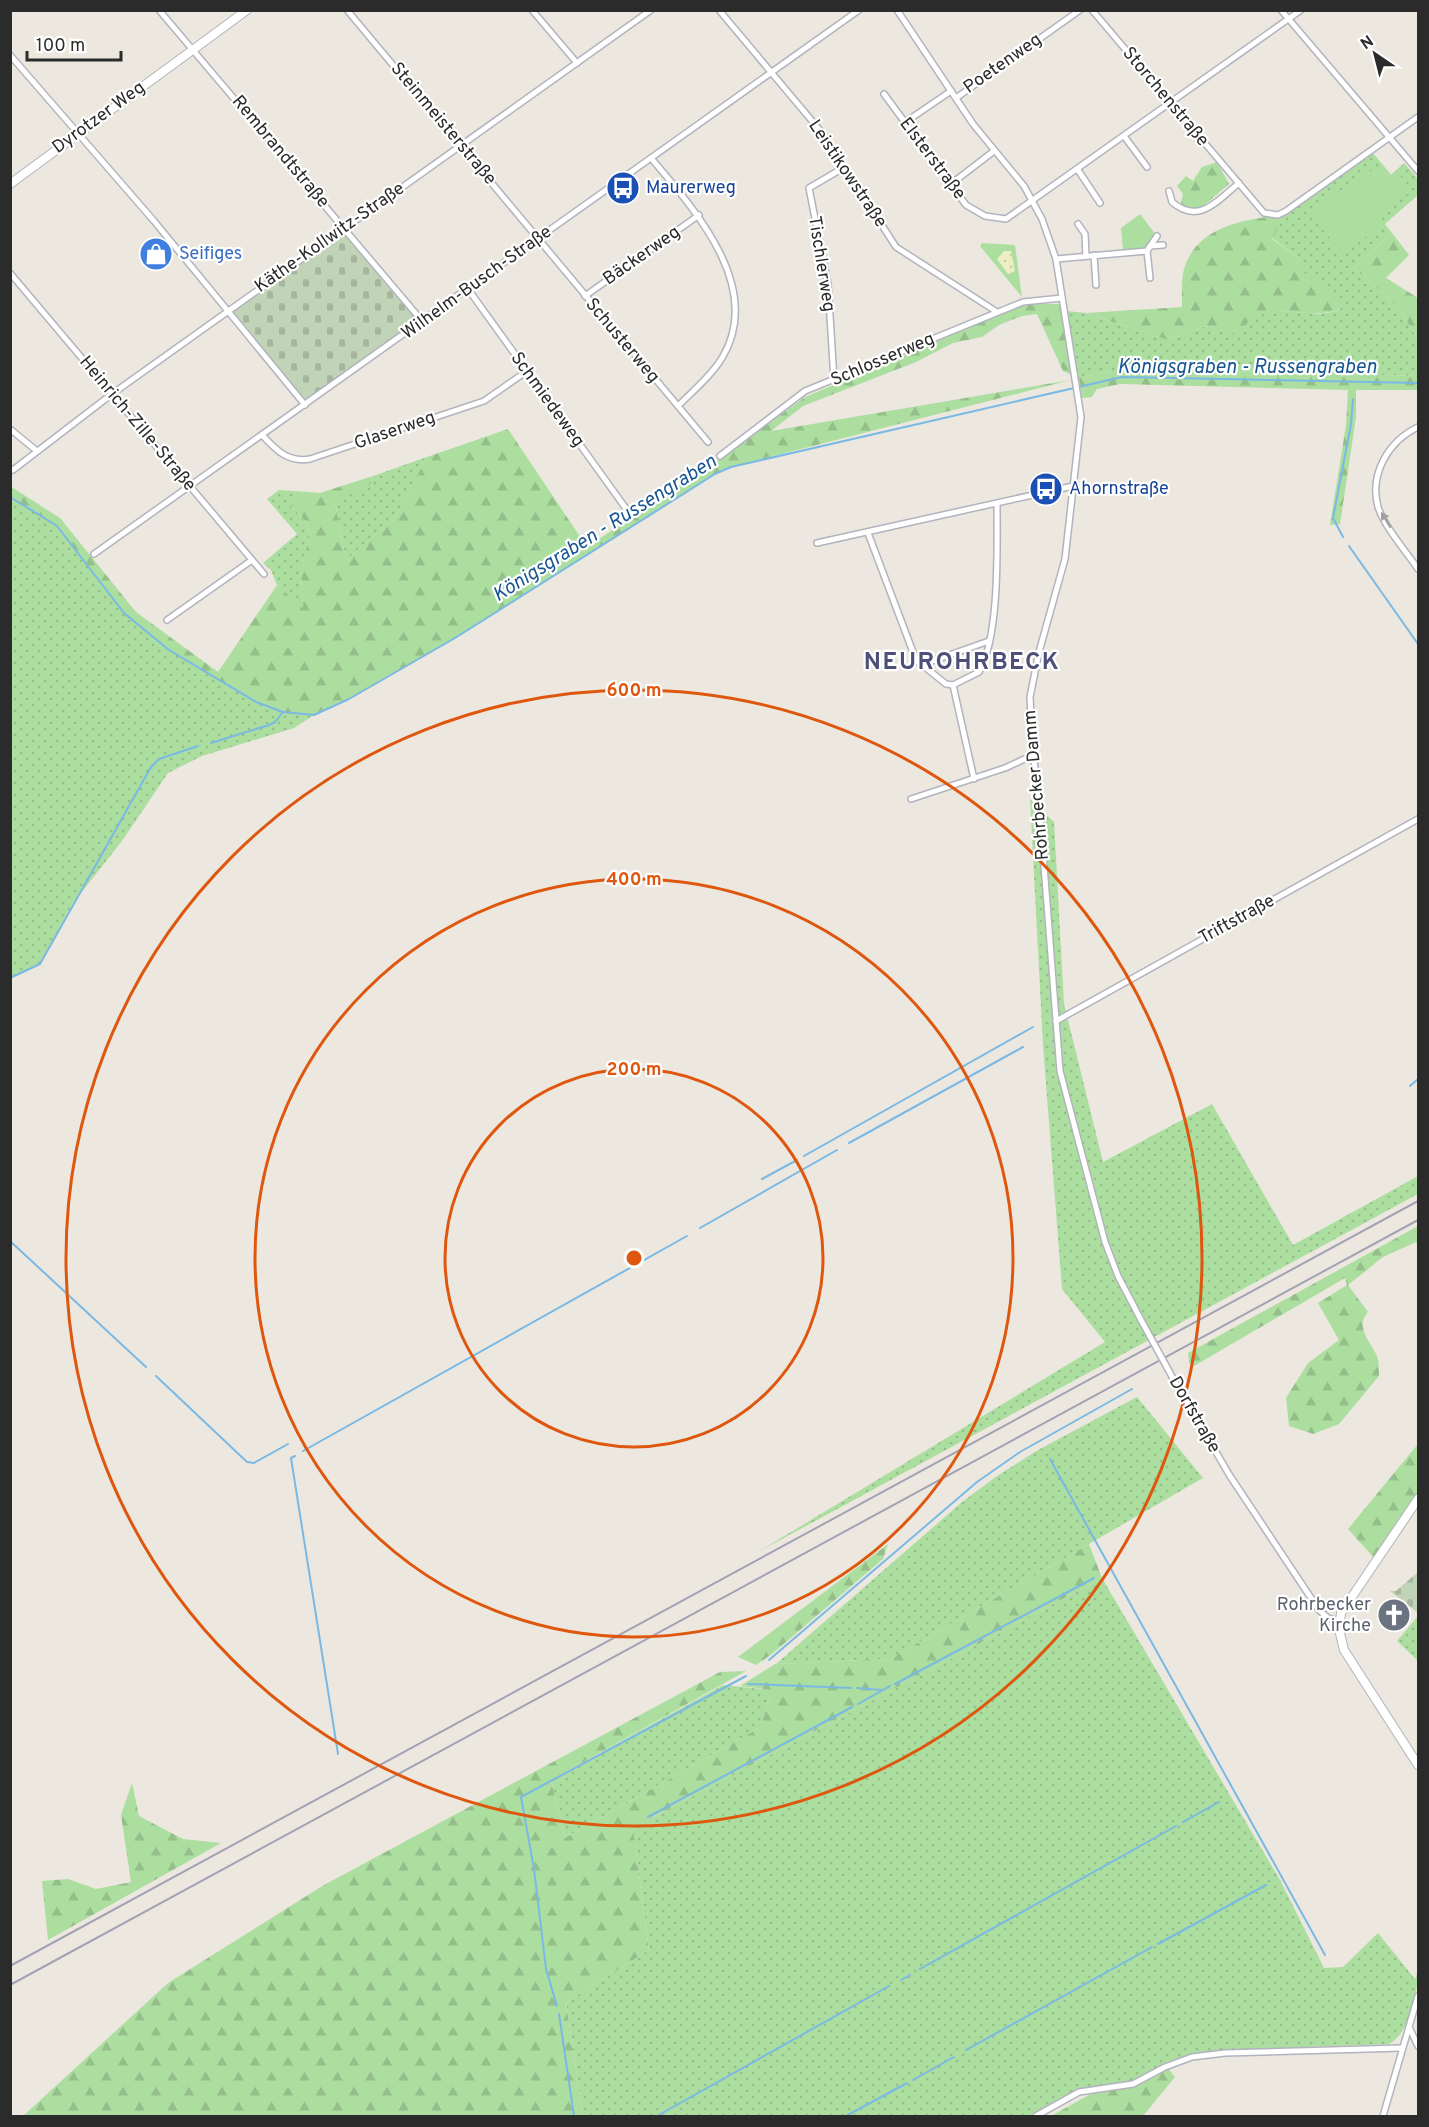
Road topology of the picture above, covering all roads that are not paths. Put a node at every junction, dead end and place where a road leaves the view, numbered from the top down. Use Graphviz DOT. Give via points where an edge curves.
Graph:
graph roads {
  1 [pos="159,10"];
  2 [pos="247,10"];
  3 [pos="346,10"];
  4 [pos="532,10"];
  5 [pos="651,10"];
  6 [pos="719,10"];
  7 [pos="859,10"];
  8 [pos="897,10"];
  9 [pos="1080,10"];
  10 [pos="1092,10"];
  11 [pos="1281,10"];
  12 [pos="1301,10"];
  13 [pos="1289,19"];
  14 [pos="192,49"];
  15 [pos="10,55"];
  16 [pos="577,63"];
  17 [pos="772,73"];
  18 [pos="951,91"];
  19 [pos="884,94"];
  20 [pos="956,98"];
  21 [pos="1170,103"];
  22 [pos="1419,117"];
  23 [pos="904,123"];
  24 [pos="77,133"];
  25 [pos="1124,136"];
  26 [pos="1390,137"];
  27 [pos="461,145"];
  28 [pos="994,151"];
  29 [pos="651,158"];
  30 [pos="1147,167"];
  31 [pos="843,168"];
  32 [pos="1078,170"];
  33 [pos="1419,171"];
  34 [pos="1239,183"];
  35 [pos="10,184"];
  36 [pos="951,184"];
  37 [pos="1169,191"];
  38 [pos="1033,201"];
  39 [pos="1100,203"];
  40 [pos="699,215"];
  41 [pos="1078,224"];
  42 [pos="344,228"];
  43 [pos="1157,236"];
  44 [pos="538,238"];
  45 [pos="1163,245"];
  46 [pos="1148,248"];
  47 [pos="1094,255"];
  48 [pos="1086,256"];
  49 [pos="1056,259"];
  50 [pos="10,273"];
  51 [pos="1150,278"];
  52 [pos="1096,285"];
  53 [pos="468,290"];
  54 [pos="585,296"];
  55 [pos="1063,300"];
  56 [pos="226,311"];
  57 [pos="997,312"];
  58 [pos="423,322"];
  59 [pos="527,371"];
  60 [pos="834,380"];
  61 [pos="112,394"];
  62 [pos="305,405"];
  63 [pos="678,406"];
  64 [pos="1419,427"];
  65 [pos="10,429"];
  66 [pos="262,435"];
  67 [pos="708,442"];
  68 [pos="37,451"];
  69 [pos="720,456"];
  70 [pos="12,470"];
  71 [pos="189,486"];
  72 [pos="1073,486"];
  73 [pos="996,504"];
  74 [pos="627,510"];
  75 [pos="868,532"];
  76 [pos="817,543"];
  77 [pos="94,554"];
  78 [pos="252,560"];
  79 [pos="1419,569"];
  80 [pos="264,574"];
  81 [pos="167,620"];
  82 [pos="989,641"];
  83 [pos="921,665"];
  84 [pos="953,685"];
  85 [pos="1033,755"];
  86 [pos="974,778"];
  87 [pos="911,799"];
  88 [pos="1419,819"];
  89 [pos="1056,1021"];
  90 [pos="1419,1499"];
  91 [pos="1339,1621"];
  92 [pos="1419,1765"];
  93 [pos="1419,1996"];
  94 [pos="1409,2027"];
  95 [pos="1419,2046"];
  96 [pos="1401,2048"];
  97 [pos="1036,2116"];
  98 [pos="1383,2116"];
  1 -- 14 [label="street, Rembrandtstraße"];
  2 -- 14 [label="street, Dyrotzer Weg"];
  3 -- 27 [label="street, Steinmeisterstraße"];
  4 -- 16 [label="street"];
  5 -- 16 [label="street, Käthe-Kollwitz-Straße"];
  6 -- 17 [label="street, Leistikowstraße"];
  7 -- 17 [label="street, Wilhelm-Busch-Straße"];
  8 -- 18 [label="street, Rohrbecker Damm"];
  9 -- 20 [label="street, Poetenweg"];
  10 -- 21 [label="street, Storchenstraße"];
  11 -- 13 [label="street"];
  12 -- 13 [label="street, Elsterstraße"];
  13 -- 21 [label="street, Elsterstraße"];
  13 -- 26 [label="street"];
  14 -- 24 [label="street, Dyrotzer Weg"];
  14 -- 42 [label="street, Rembrandtstraße"];
  15 -- 24 [label="street"];
  16 -- 27 [label="street, Käthe-Kollwitz-Straße"];
  17 -- 29 [label="street, Wilhelm-Busch-Straße"];
  17 -- 31 [label="street, Leistikowstraße" via="823,134"];
  18 -- 20 [label="street, Rohrbecker Damm"];
  18 -- 23 [label="street"];
  19 -- 23 [label="street, Elsterstraße"];
  20 -- 28 [label="street, Rohrbecker Damm"];
  21 -- 25 [label="street, Elsterstraße"];
  21 -- 34 [label="street, Storchenstraße"];
  22 -- 26 [label="street"];
  23 -- 36 [label="street, Elsterstraße"];
  24 -- 35 [label="street, Dyrotzer Weg"];
  24 -- 56 [label="street"];
  25 -- 30 [label="street"];
  25 -- 32 [label="street, Elsterstraße"];
  26 -- 33 [label="street"];
  26 -- 34 [label="street, Storchenstraße" via="1286,211 1264,213"];
  27 -- 42 [label="street, Käthe-Kollwitz-Straße"];
  27 -- 44 [label="street, Steinmeisterstraße"];
  28 -- 36 [label="street"];
  28 -- 38 [label="street, Rohrbecker Damm" via="1014,171"];
  29 -- 40 [label="street"];
  29 -- 44 [label="street, Wilhelm-Busch-Straße"];
  31 -- 57 [label="street, Leistikowstraße" via="896,247"];
  31 -- 60 [label="street, Tischlerweg" via="809,188 828,284"];
  32 -- 38 [label="street, Elsterstraße"];
  32 -- 39 [label="street"];
  34 -- 37 [label="street" via="1208,209 1193,213 1172,202"];
  36 -- 38 [label="street, Elsterstraße" via="966,205 985,216 1006,219"];
  38 -- 49 [label="street, Rohrbecker Damm"];
  40 -- 54 [label="street, Bäckerweg"];
  40 -- 63 [label="street" via="731,283 734,322 722,359"];
  41 -- 48 [label="street" via="1085,234"];
  42 -- 56 [label="street, Käthe-Kollwitz-Straße"];
  42 -- 58 [label="street, Rembrandtstraße"];
  43 -- 46 [label="street"];
  44 -- 53 [label="street, Wilhelm-Busch-Straße"];
  44 -- 54 [label="street, Schusterweg"];
  45 -- 46 [label="street"];
  46 -- 47 [label="street"];
  46 -- 51 [label="street"];
  47 -- 48 [label="street"];
  47 -- 52 [label="street"];
  48 -- 49 [label="street"];
  49 -- 55 [label="street, Rohrbecker Damm"];
  50 -- 61 [label="street, Heinrich-Zille-Straße"];
  53 -- 58 [label="street, Wilhelm-Busch-Straße"];
  53 -- 59 [label="street, Schmiedeweg"];
  54 -- 63 [label="street, Schusterweg"];
  55 -- 57 [label="street, Schlosserweg" via="1023,302"];
  55 -- 72 [label="street, Rohrbecker Damm" via="1081,417"];
  56 -- 61 [label="street, Käthe-Kollwitz-Straße"];
  56 -- 62 [label="street"];
  57 -- 60 [label="street, Schlosserweg"];
  58 -- 62 [label="street, Wilhelm-Busch-Straße"];
  59 -- 66 [label="street, Glaserweg" via="484,401 310,459 293,460"];
  59 -- 74 [label="street, Schmiedeweg"];
  60 -- 69 [label="street, Schlosserweg" via="806,391"];
  61 -- 68 [label="street, Käthe-Kollwitz-Straße"];
  61 -- 71 [label="street, Heinrich-Zille-Straße"];
  62 -- 66 [label="street, Wilhelm-Busch-Straße"];
  63 -- 67 [label="street, Schusterweg"];
  79 -- 64 [label="street, one-way" via="1378,508 1376,483 1386,454"];
  65 -- 68 [label="street"];
  66 -- 71 [label="street, Wilhelm-Busch-Straße"];
  68 -- 70 [label="street, Käthe-Kollwitz-Straße"];
  71 -- 77 [label="street, Wilhelm-Busch-Straße"];
  71 -- 78 [label="street, Heinrich-Zille-Straße"];
  72 -- 73 [label="street"];
  72 -- 85 [label="street, Rohrbecker Damm" via="1065,559 1030,697"];
  73 -- 75 [label="street"];
  73 -- 82 [label="street" via="997,578"];
  75 -- 76 [label="street"];
  75 -- 83 [label="street"];
  78 -- 80 [label="street, Heinrich-Zille-Straße"];
  78 -- 81 [label="street"];
  82 -- 83 [label="street"];
  82 -- 84 [label="street" via="979,672"];
  83 -- 84 [label="street"];
  84 -- 86 [label="street"];
  85 -- 86 [label="street"];
  85 -- 89 [label="street, Rohrbecker Damm"];
  86 -- 87 [label="street"];
  88 -- 89 [label="street, Triftstraße"];
  89 -- 91 [label="street, Dorfstraße, bridge" via="1065,1094 1118,1276 1230,1476 1319,1610"];
  90 -- 91 [label="street"];
  91 -- 92 [label="street" via="1344,1650"];
  93 -- 94 [label="street"];
  94 -- 95 [label="street"];
  94 -- 96 [label="street"];
  96 -- 97 [label="street" via="1192,2058 1133,2084 1079,2092"];
  96 -- 98 [label="street"];
}
